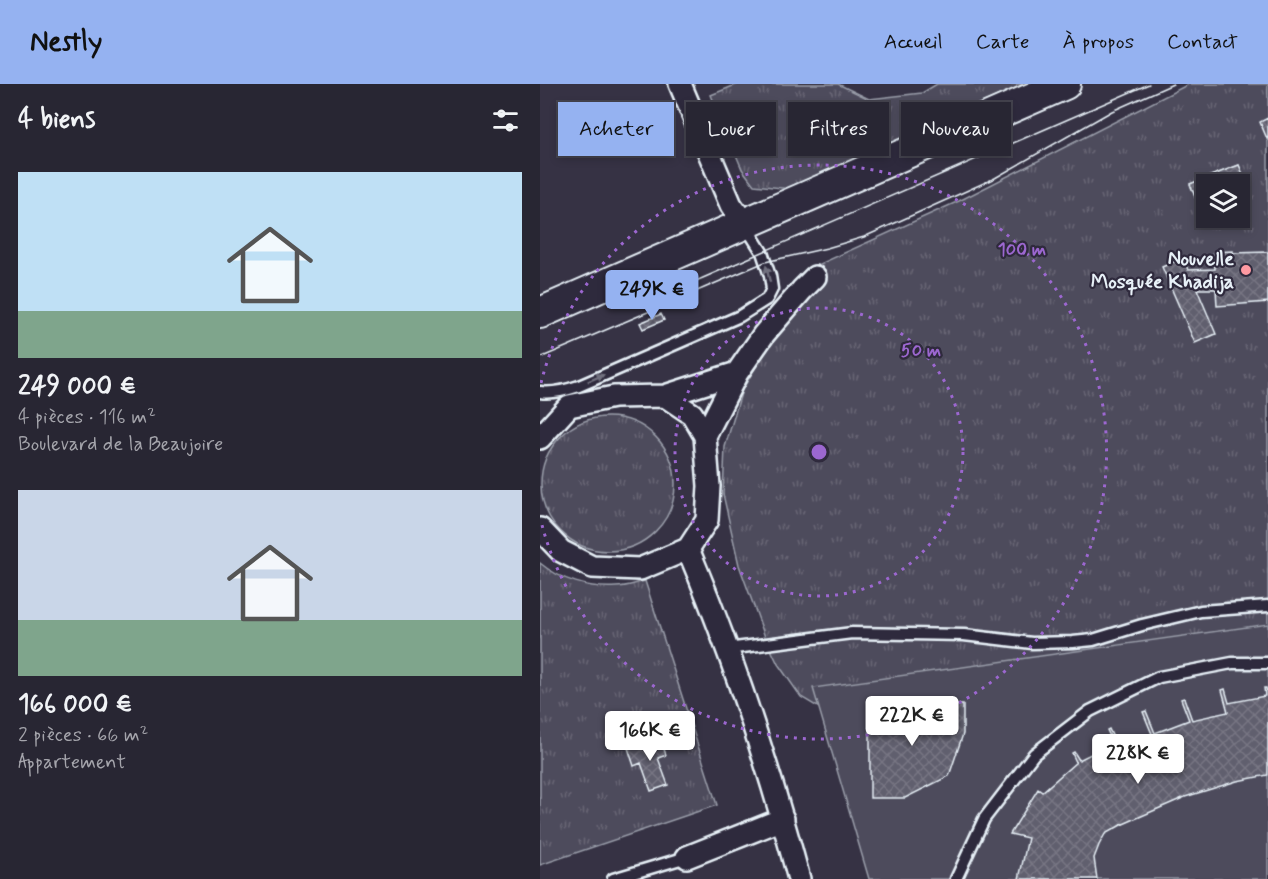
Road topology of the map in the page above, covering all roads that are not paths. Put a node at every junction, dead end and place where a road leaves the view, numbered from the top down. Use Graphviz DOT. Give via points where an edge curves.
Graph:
graph roads {
  1 [pos="680,84"];
  2 [pos="1065,84"];
  3 [pos="744,223"];
  4 [pos="816,277"];
  5 [pos="540,313"];
  6 [pos="737,373"];
  7 [pos="540,392"];
  8 [pos="664,396"];
  9 [pos="705,436"];
  10 [pos="540,438"];
  11 [pos="540,529"];
  12 [pos="688,549"];
  13 [pos="1268,606"];
  14 [pos="727,649"];
  15 [pos="1268,663"];
  16 [pos="783,819"];
  17 [pos="687,857"];
  18 [pos="614,879"];
  19 [pos="799,879"];
  20 [pos="956,879"];
  1 -- 3 [label="street" via="732,205"];
  2 -- 3 [label="main road"];
  3 -- 5 [label="main road"];
  7 -- 3 [label="lane, one-way" via="579,386 740,316 767,300 772,289 770,276 762,252"];
  4 -- 6 [label="street" via="764,334"];
  6 -- 8 [label="street"];
  6 -- 9 [label="street"];
  8 -- 9 [label="street" via="692,414"];
  8 -- 10 [label="street" via="614,396 569,406"];
  9 -- 12 [label="street" via="707,520"];
  11 -- 12 [label="street" via="561,551 592,567 640,570"];
  12 -- 14 [label="street"];
  13 -- 14 [label="lane" via="1201,611 1073,642 852,633"];
  14 -- 16 [label="street"];
  15 -- 20 [label="lane" via="1232,663 1159,677 1090,711 1034,754 984,819"];
  16 -- 17 [label="street"];
  16 -- 19 [label="street"];
  17 -- 18 [label="lane"];
}
